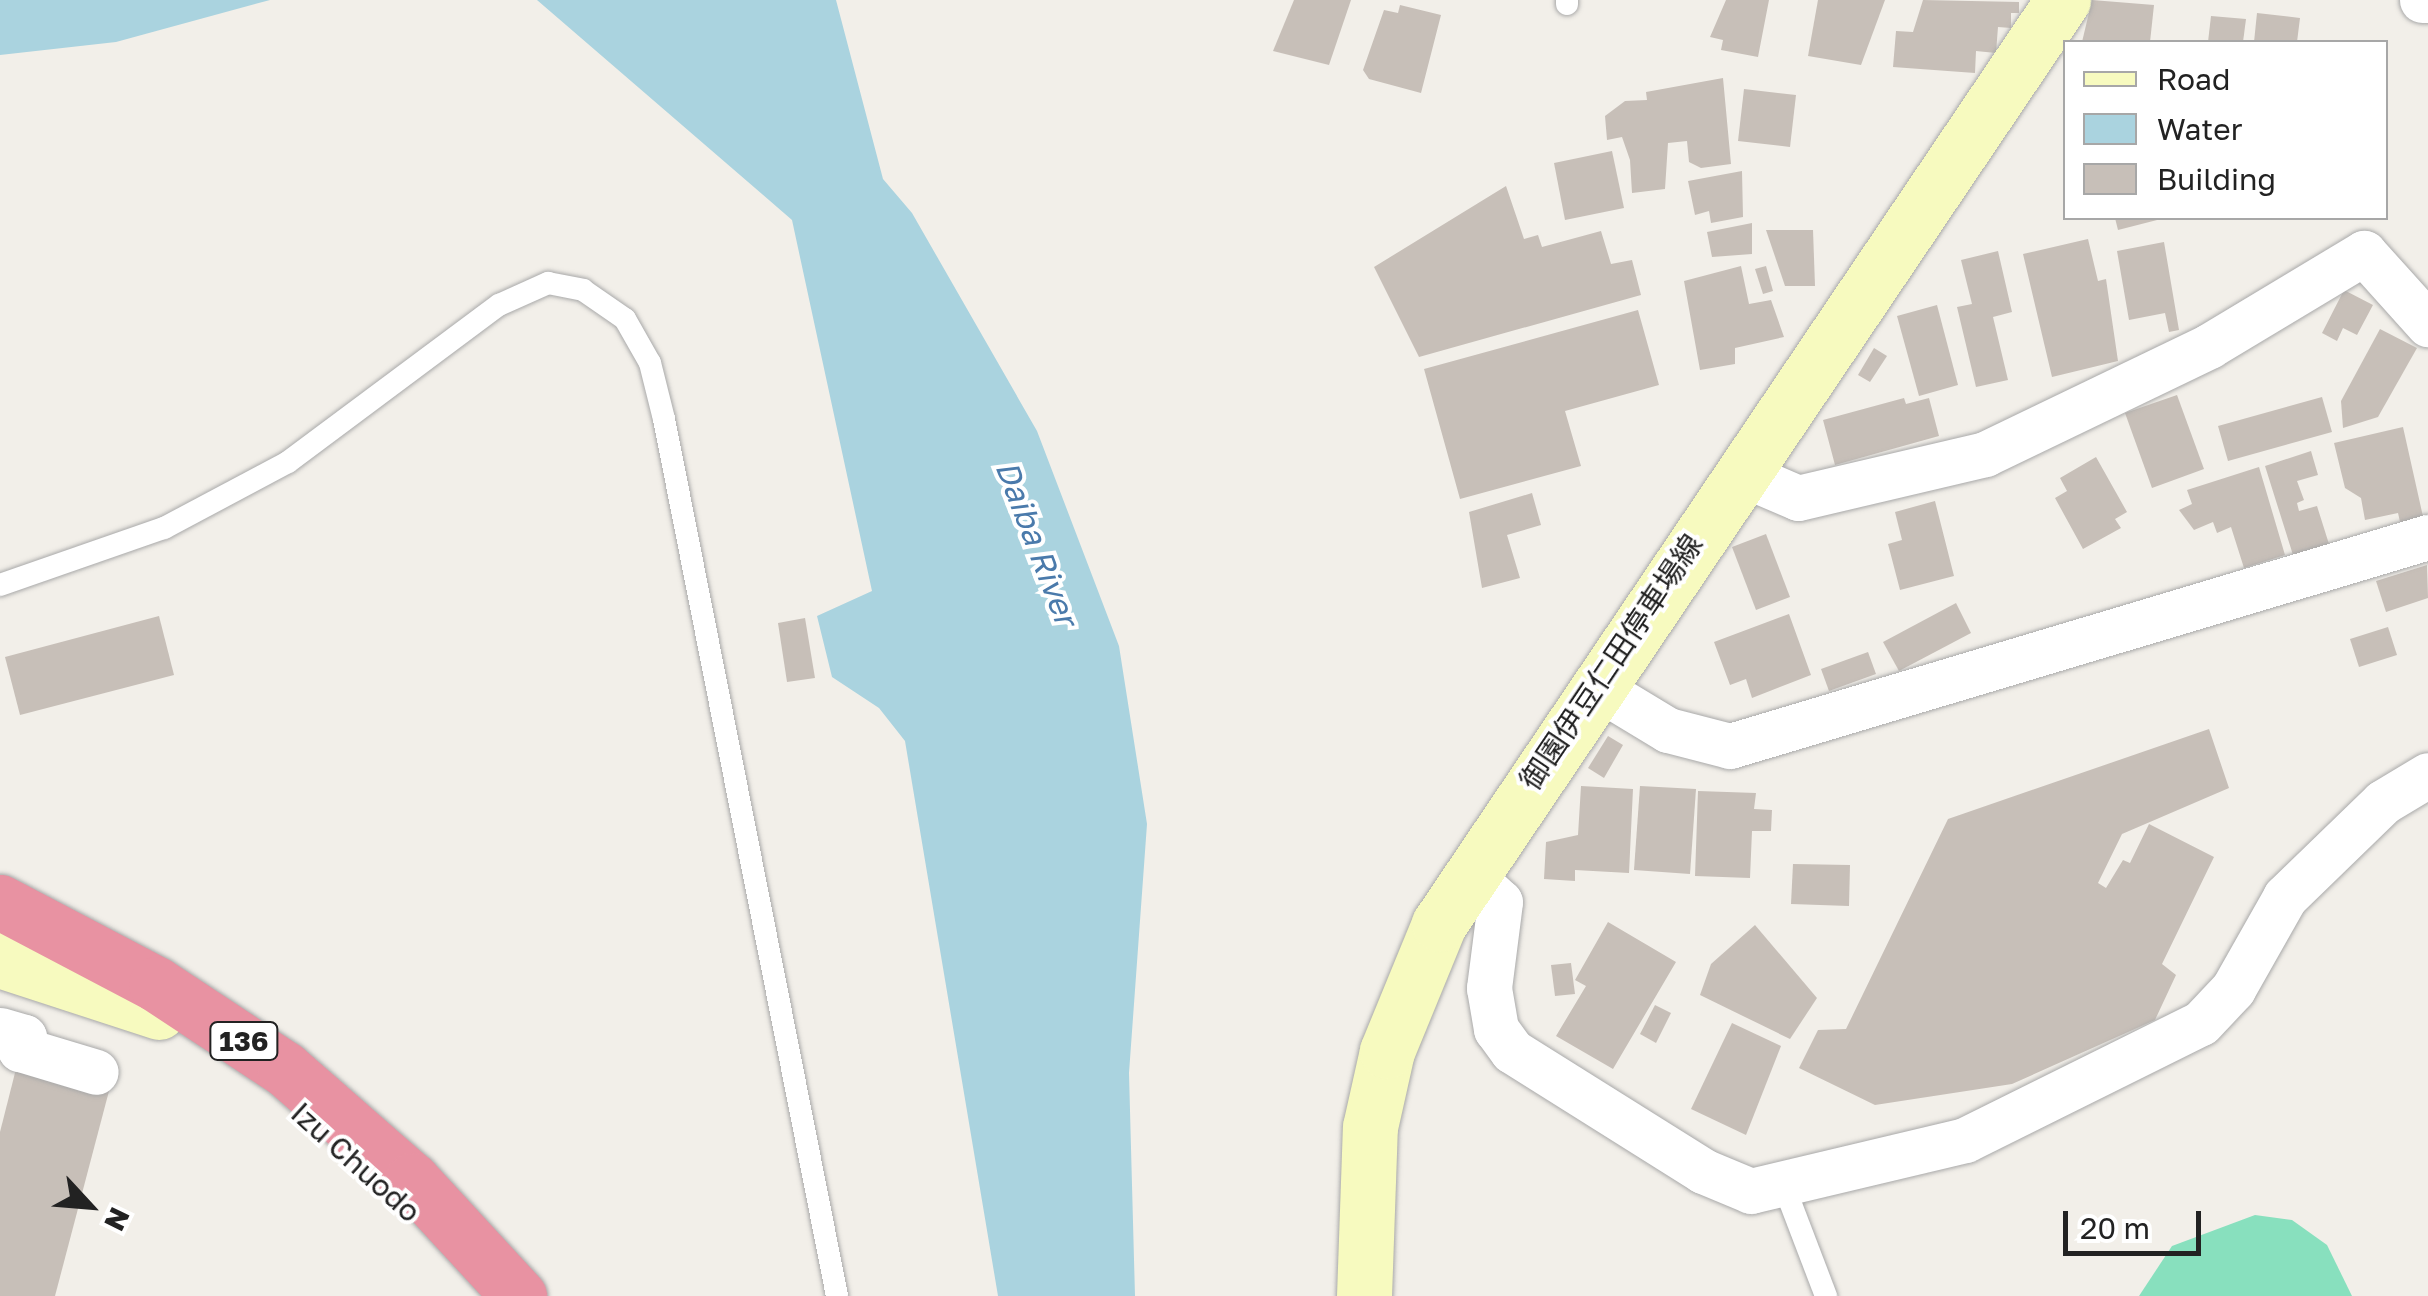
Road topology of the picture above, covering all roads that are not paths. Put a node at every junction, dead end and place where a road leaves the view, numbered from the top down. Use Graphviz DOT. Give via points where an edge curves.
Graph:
graph roads {
  1 [pos="2064,0"];
  2 [pos="2428,324"];
  3 [pos="1740,472"];
  4 [pos="2428,538"];
  5 [pos="0,585"];
  6 [pos="1595,686"];
  7 [pos="2428,775"];
  8 [pos="1468,872"];
  9 [pos="0,902"];
  10 [pos="0,926"];
  11 [pos="0,960"];
  12 [pos="159,1012"];
  13 [pos="0,1030"];
  14 [pos="96,1072"];
  15 [pos="1784,1186"];
  16 [pos="474,1256"];
  17 [pos="519,1296"];
  18 [pos="534,1296"];
  19 [pos="838,1296"];
  20 [pos="1364,1296"];
  21 [pos="1826,1296"];
  1 -- 3 [label="main road, 御園伊豆仁田停車場線"];
  2 -- 3 [label="street" via="2364,253 2209,346 1985,454 1798,498"];
  3 -- 6 [label="main road, 御園伊豆仁田停車場線"];
  4 -- 6 [label="street" via="1730,746 1668,730"];
  5 -- 19 [label="lane" via="164,528 288,462 499,305 548,283 583,290 625,319 650,363 664,419"];
  6 -- 8 [label="main road, 御園伊豆仁田停車場線"];
  7 -- 15 [label="street" via="2383,802 2285,897 2233,989 2200,1023 1966,1140"];
  8 -- 15 [label="street" via="1500,902 1489,988 1496,1029 1512,1052 1703,1170 1751,1191"];
  8 -- 20 [label="main road, 御園伊豆仁田停車場線" via="1387,1051 1370,1128"];
  9 -- 16 [label="highway, Izu Chuodo / 136" via="100,951 284,1070"];
  10 -- 12 [label="highway, Izu Chuodo / 136"];
  11 -- 12 [label="main road"];
  12 -- 16 [label="highway, Izu Chuodo / 136" via="334,1135"];
  13 -- 14 [label="street" via="24,1036 20,1049"];
  15 -- 21 [label="lane"];
  16 -- 17 [label="highway, Izu Chuodo / 136"];
  16 -- 18 [label="highway"];
}
